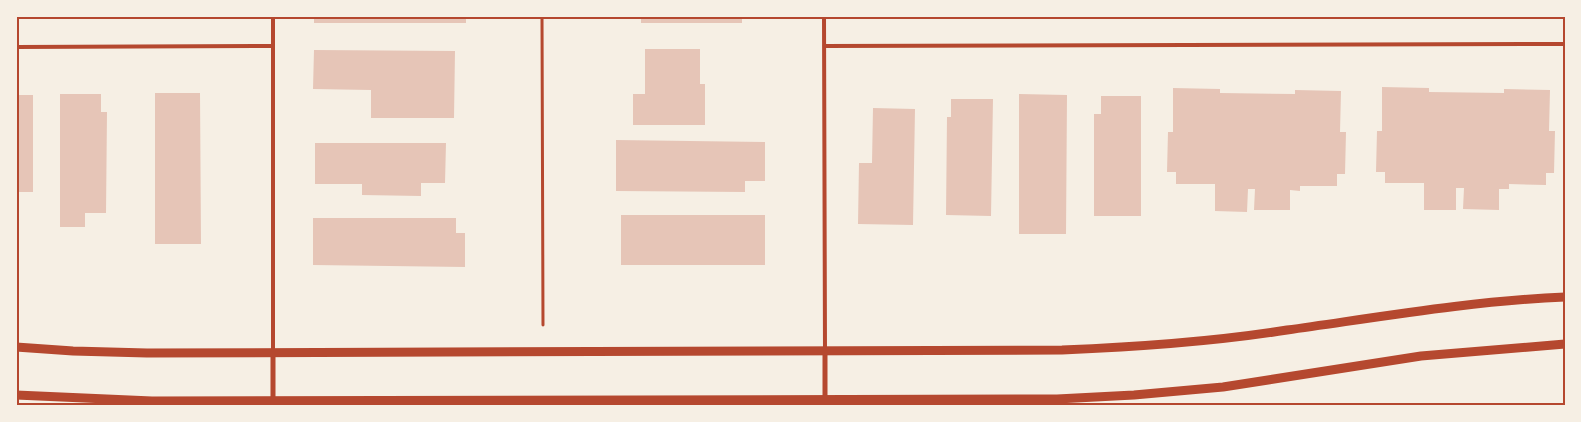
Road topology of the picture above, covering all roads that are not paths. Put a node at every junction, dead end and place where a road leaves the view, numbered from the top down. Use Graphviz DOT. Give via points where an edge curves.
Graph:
graph roads {
  1 [pos="273,16"];
  2 [pos="824,16"];
  3 [pos="1565,44"];
  4 [pos="16,46"];
  5 [pos="273,46"];
  6 [pos="824,46"];
  7 [pos="1565,297"];
  8 [pos="1565,344"];
  9 [pos="16,347"];
  10 [pos="825,351"];
  11 [pos="273,353"];
  12 [pos="16,395"];
  13 [pos="273,400"];
  14 [pos="825,403"];
  1 -- 5 [label="lane"];
  2 -- 6 [label="lane"];
  3 -- 6 [label="lane"];
  4 -- 5 [label="lane"];
  5 -- 11 [label="lane"];
  6 -- 10 [label="lane"];
  7 -- 10 [label="street" via="1451,306 1278,332 1142,347 968,352"];
  8 -- 14 [label="street" via="1421,356 1223,387 1134,395"];
  9 -- 11 [label="street" via="147,353"];
  10 -- 11 [label="street"];
  10 -- 14 [label="street"];
  11 -- 13 [label="street"];
  12 -- 13 [label="street" via="152,401"];
  13 -- 14 [label="street"];
}
